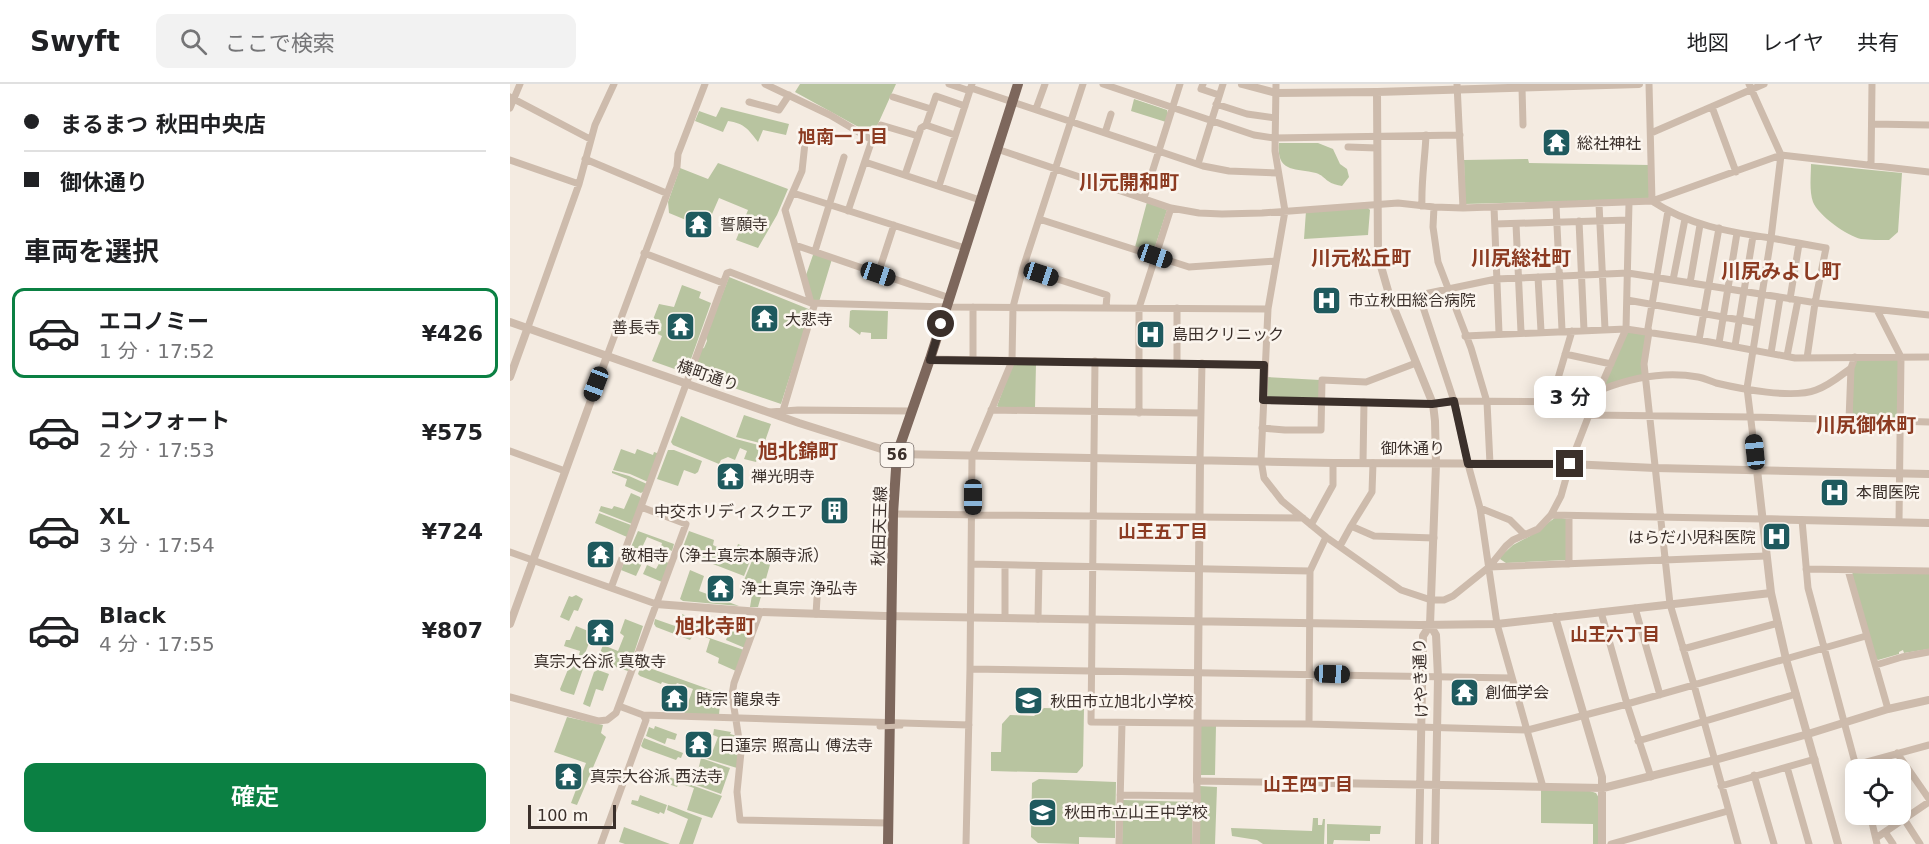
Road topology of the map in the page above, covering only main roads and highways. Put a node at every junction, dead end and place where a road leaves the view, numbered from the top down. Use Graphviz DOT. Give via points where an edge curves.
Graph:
graph roads {
  1 [pos="1018,84"];
  2 [pos="888,844"];
  1 -- 2 [label="main road, 秋田天王線 / 56" via="897,454"];
}
